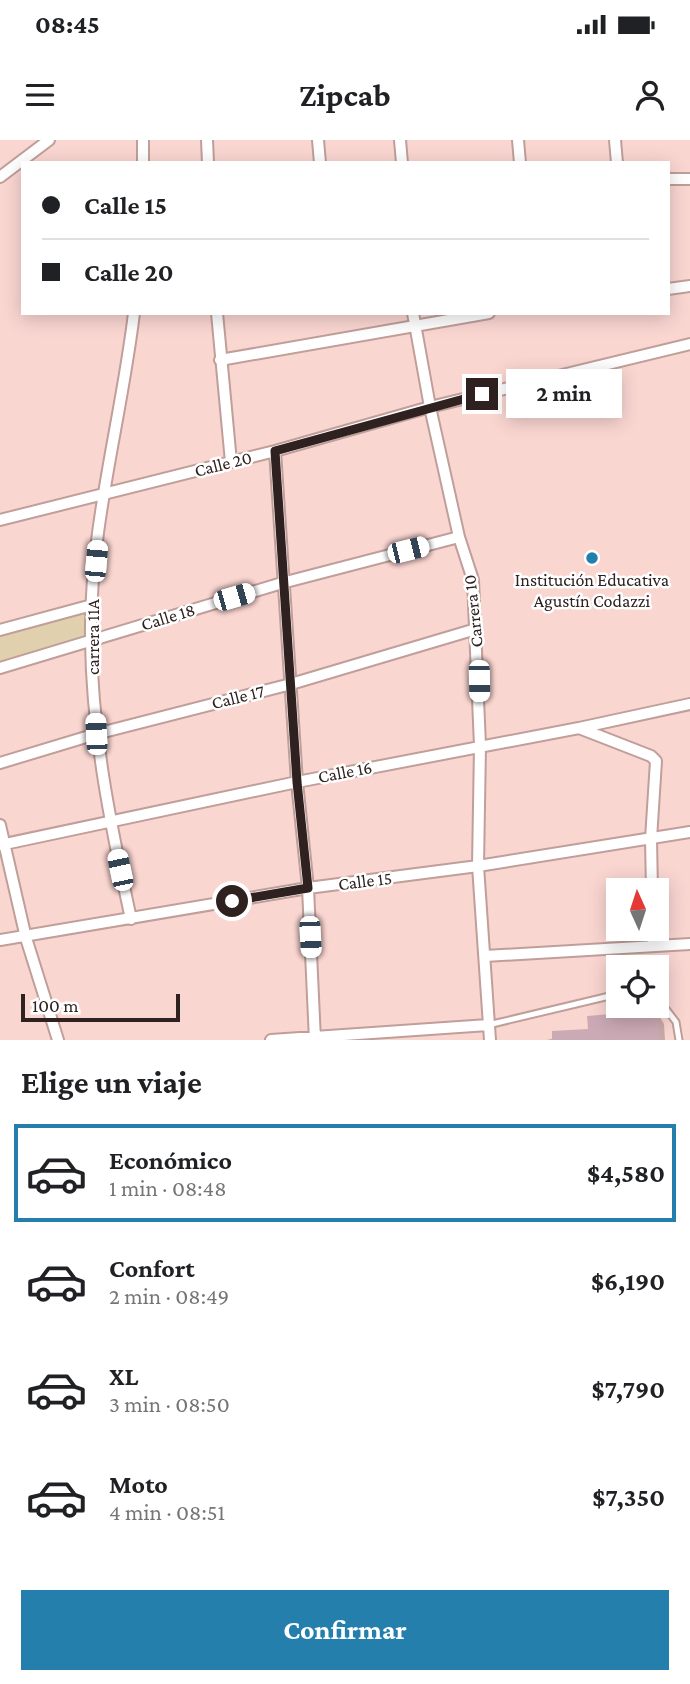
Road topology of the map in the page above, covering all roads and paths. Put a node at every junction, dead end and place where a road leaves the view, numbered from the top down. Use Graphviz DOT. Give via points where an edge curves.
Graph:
graph roads {
  1 [pos="49,140"];
  2 [pos="143,140"];
  3 [pos="207,140"];
  4 [pos="318,140"];
  5 [pos="400,140"];
  6 [pos="518,140"];
  7 [pos="615,140"];
  8 [pos="21,161"];
  9 [pos="21,161"];
  10 [pos="143,161"];
  11 [pos="208,161"];
  12 [pos="320,161"];
  13 [pos="402,161"];
  14 [pos="520,161"];
  15 [pos="617,161"];
  16 [pos="0,177"];
  17 [pos="670,179"];
  18 [pos="690,179"];
  19 [pos="690,286"];
  20 [pos="670,289"];
  21 [pos="134,315"];
  22 [pos="217,315"];
  23 [pos="413,315"];
  24 [pos="477,315"];
  25 [pos="413,326"];
  26 [pos="690,344"];
  27 [pos="220,360"];
  28 [pos="430,407"];
  29 [pos="275,451"];
  30 [pos="231,462"];
  31 [pos="102,494"];
  32 [pos="0,520"];
  33 [pos="459,537"];
  34 [pos="282,583"];
  35 [pos="92,605"];
  36 [pos="476,629"];
  37 [pos="0,630"];
  38 [pos="91,639"];
  39 [pos="0,668"];
  40 [pos="291,684"];
  41 [pos="690,704"];
  42 [pos="579,728"];
  43 [pos="96,734"];
  44 [pos="480,746"];
  45 [pos="0,762"];
  46 [pos="297,782"];
  47 [pos="109,821"];
  48 [pos="0,825"];
  49 [pos="690,832"];
  50 [pos="650,839"];
  51 [pos="2,845"];
  52 [pos="478,866"];
  53 [pos="652,878"];
  54 [pos="308,888"];
  55 [pos="131,919"];
  56 [pos="26,937"];
  57 [pos="0,940"];
  58 [pos="653,942"];
  59 [pos="690,944"];
  60 [pos="653,946"];
  61 [pos="485,956"];
  62 [pos="606,997"];
  63 [pos="669,1011"];
  64 [pos="488,1025"];
  65 [pos="315,1038"];
  66 [pos="58,1040"];
  67 [pos="271,1040"];
  68 [pos="490,1040"];
  69 [pos="679,1040"];
  1 -- 9 [label="street"];
  2 -- 10 [label="street"];
  3 -- 11 [label="street"];
  4 -- 12 [label="street"];
  5 -- 13 [label="street"];
  6 -- 14 [label="street"];
  7 -- 15 [label="street"];
  8 -- 16 [label="street"];
  17 -- 18 [label="street"];
  19 -- 20 [label="street"];
  21 -- 31 [label="street, carrera 11A"];
  22 -- 27 [label="street"];
  23 -- 25 [label="street, Carrera 10"];
  24 -- 25 [label="street"];
  25 -- 27 [label="street"];
  25 -- 28 [label="street, Carrera 10"];
  26 -- 28 [label="street, Calle 20"];
  27 -- 30 [label="street"];
  28 -- 29 [label="street, Calle 20"];
  28 -- 33 [label="street, Carrera 10"];
  29 -- 30 [label="street, Calle 20"];
  29 -- 34 [label="street"];
  30 -- 31 [label="street, Calle 20"];
  31 -- 32 [label="street, Calle 20"];
  31 -- 35 [label="street, carrera 11A"];
  33 -- 34 [label="street, Calle 18"];
  33 -- 36 [label="street, Carrera 10" via="473,580"];
  34 -- 38 [label="street, Calle 18"];
  34 -- 40 [label="street"];
  35 -- 37 [label="street"];
  35 -- 38 [label="street, carrera 11A"];
  36 -- 40 [label="street, Calle 17"];
  36 -- 44 [label="street, Carrera 10"];
  38 -- 39 [label="street, Calle 18"];
  38 -- 43 [label="street, carrera 11A"];
  40 -- 43 [label="street, Calle 17"];
  40 -- 46 [label="street"];
  41 -- 42 [label="street, Calle 16"];
  42 -- 44 [label="street, Calle 16"];
  42 -- 50 [label="street" via="656,761"];
  43 -- 45 [label="street, Calle 17"];
  43 -- 47 [label="street, carrera 11A"];
  44 -- 46 [label="street, Calle 16"];
  44 -- 52 [label="street, Carrera 10"];
  46 -- 47 [label="street, Calle 16"];
  46 -- 54 [label="street"];
  47 -- 51 [label="street, Calle 16"];
  47 -- 55 [label="street, carrera 11A"];
  48 -- 51 [label="street"];
  49 -- 50 [label="street, Calle 15"];
  50 -- 52 [label="street, Calle 15"];
  50 -- 53 [label="street"];
  51 -- 56 [label="street"];
  52 -- 54 [label="street, Calle 15"];
  52 -- 61 [label="street, Carrera 10"];
  54 -- 55 [label="street, Calle 15"];
  54 -- 65 [label="street"];
  55 -- 56 [label="street, Calle 15"];
  56 -- 57 [label="street, Calle 15"];
  56 -- 66 [label="street"];
  58 -- 60 [label="street"];
  59 -- 60 [label="street"];
  60 -- 61 [label="street"];
  61 -- 64 [label="street, Carrera 10"];
  62 -- 64 [label="lane"];
  63 -- 69 [label="lane" via="677,1021"];
  64 -- 65 [label="street"];
  64 -- 68 [label="street, Carrera 10"];
  65 -- 67 [label="street"];
}
